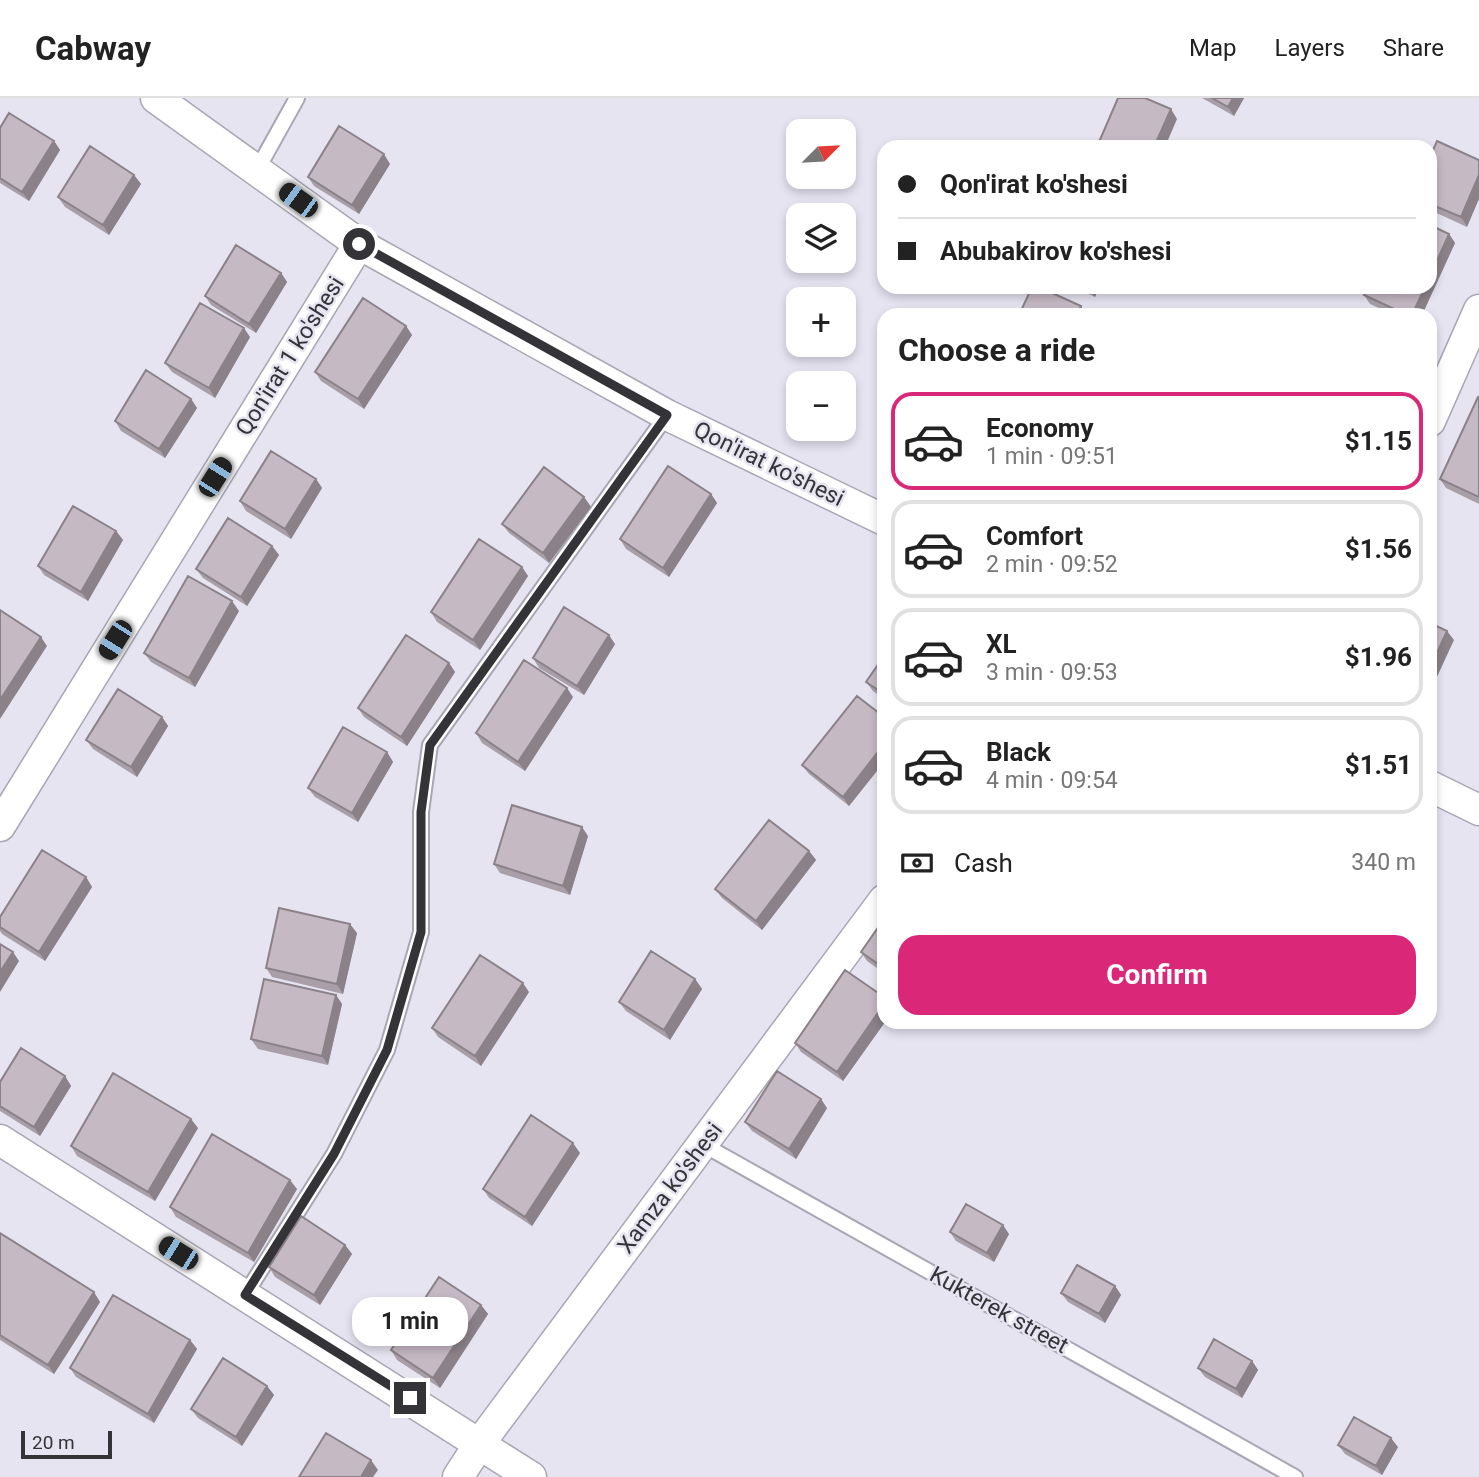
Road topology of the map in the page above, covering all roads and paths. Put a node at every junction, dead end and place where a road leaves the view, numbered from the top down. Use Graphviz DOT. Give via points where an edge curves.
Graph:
graph roads {
  1 [pos="156,98"];
  2 [pos="298,98"];
  3 [pos="257,170"];
  4 [pos="359,244"];
  5 [pos="1479,310"];
  6 [pos="1437,405"];
  7 [pos="667,415"];
  8 [pos="877,517"];
  9 [pos="1437,789"];
  10 [pos="1479,810"];
  11 [pos="0,826"];
  12 [pos="877,909"];
  13 [pos="0,1140"];
  14 [pos="702,1144"];
  15 [pos="245,1295"];
  16 [pos="480,1443"];
  17 [pos="458,1477"];
  18 [pos="531,1477"];
  19 [pos="1295,1477"];
  1 -- 3 [label="street, Qon'irat ko'shesi"];
  2 -- 3 [label="lane"];
  3 -- 4 [label="street, Qon'irat ko'shesi"];
  4 -- 7 [label="street, Qon'irat ko'shesi"];
  4 -- 11 [label="street, Qon'irat 1 ko'shesi"];
  5 -- 6 [label="street"];
  7 -- 8 [label="street, Qon'irat ko'shesi"];
  7 -- 15 [label="lane" via="430,745 421,812 421,932 387,1050 334,1154"];
  9 -- 10 [label="street"];
  12 -- 14 [label="street, Xamza ko'shesi"];
  13 -- 15 [label="street"];
  14 -- 16 [label="street, Xamza ko'shesi"];
  14 -- 19 [label="lane, Kukterek street"];
  15 -- 16 [label="street"];
  16 -- 17 [label="street, Xamza ko'shesi"];
  16 -- 18 [label="street"];
}
